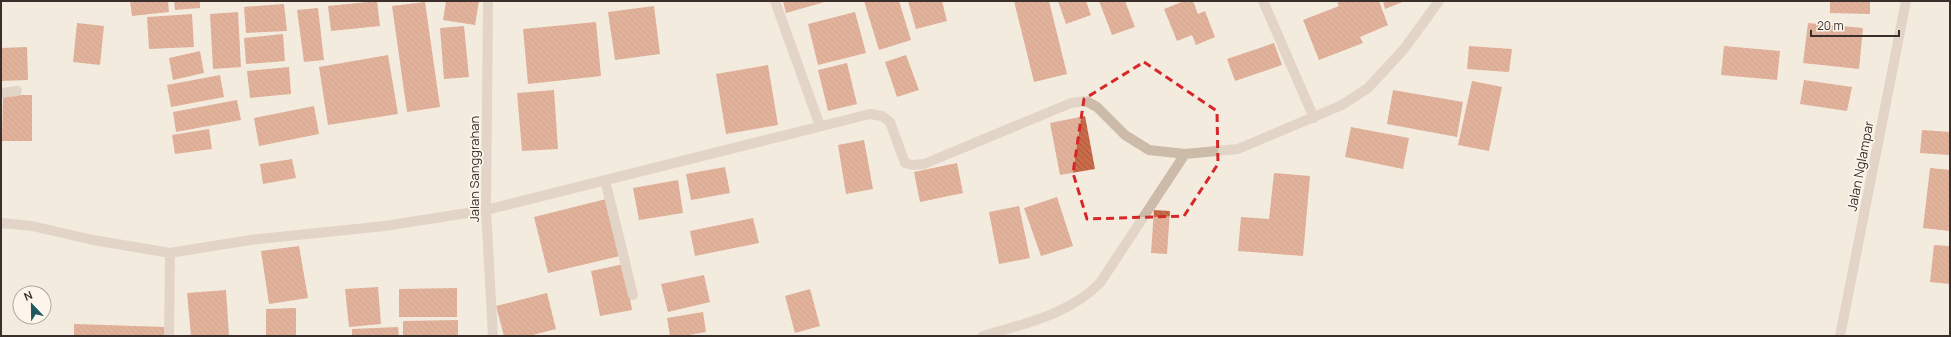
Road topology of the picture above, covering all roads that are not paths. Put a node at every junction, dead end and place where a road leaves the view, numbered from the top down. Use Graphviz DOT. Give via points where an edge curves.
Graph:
graph roads {
  1 [pos="488,1"];
  2 [pos="775,1"];
  3 [pos="1264,1"];
  4 [pos="1439,1"];
  5 [pos="1906,1"];
  6 [pos="17,91"];
  7 [pos="1,92"];
  8 [pos="1314,118"];
  9 [pos="820,126"];
  10 [pos="1185,154"];
  11 [pos="605,180"];
  12 [pos="486,210"];
  13 [pos="1,223"];
  14 [pos="170,253"];
  15 [pos="633,294"];
  16 [pos="169,336"];
  17 [pos="493,336"];
  18 [pos="983,336"];
  19 [pos="1840,336"];
  1 -- 12 [label="street, Jalan Sanggrahan"];
  2 -- 9 [label="street"];
  3 -- 8 [label="street"];
  4 -- 8 [label="street" via="1404,49 1368,88 1342,105"];
  5 -- 19 [label="street, Jalan Nglampar"];
  6 -- 7 [label="street"];
  8 -- 10 [label="street" via="1238,149"];
  9 -- 10 [label="street" via="870,114 882,116 890,122 905,162 912,165 924,164 1071,103 1086,101 1097,107 1125,135 1149,150"];
  9 -- 11 [label="street"];
  10 -- 18 [label="street" via="1100,283 1087,297 1054,315"];
  11 -- 12 [label="street"];
  11 -- 15 [label="street"];
  12 -- 14 [label="street" via="384,226 250,240"];
  12 -- 17 [label="street, Jalan Sanggrahan"];
  13 -- 14 [label="street" via="32,226"];
  14 -- 16 [label="street"];
}
